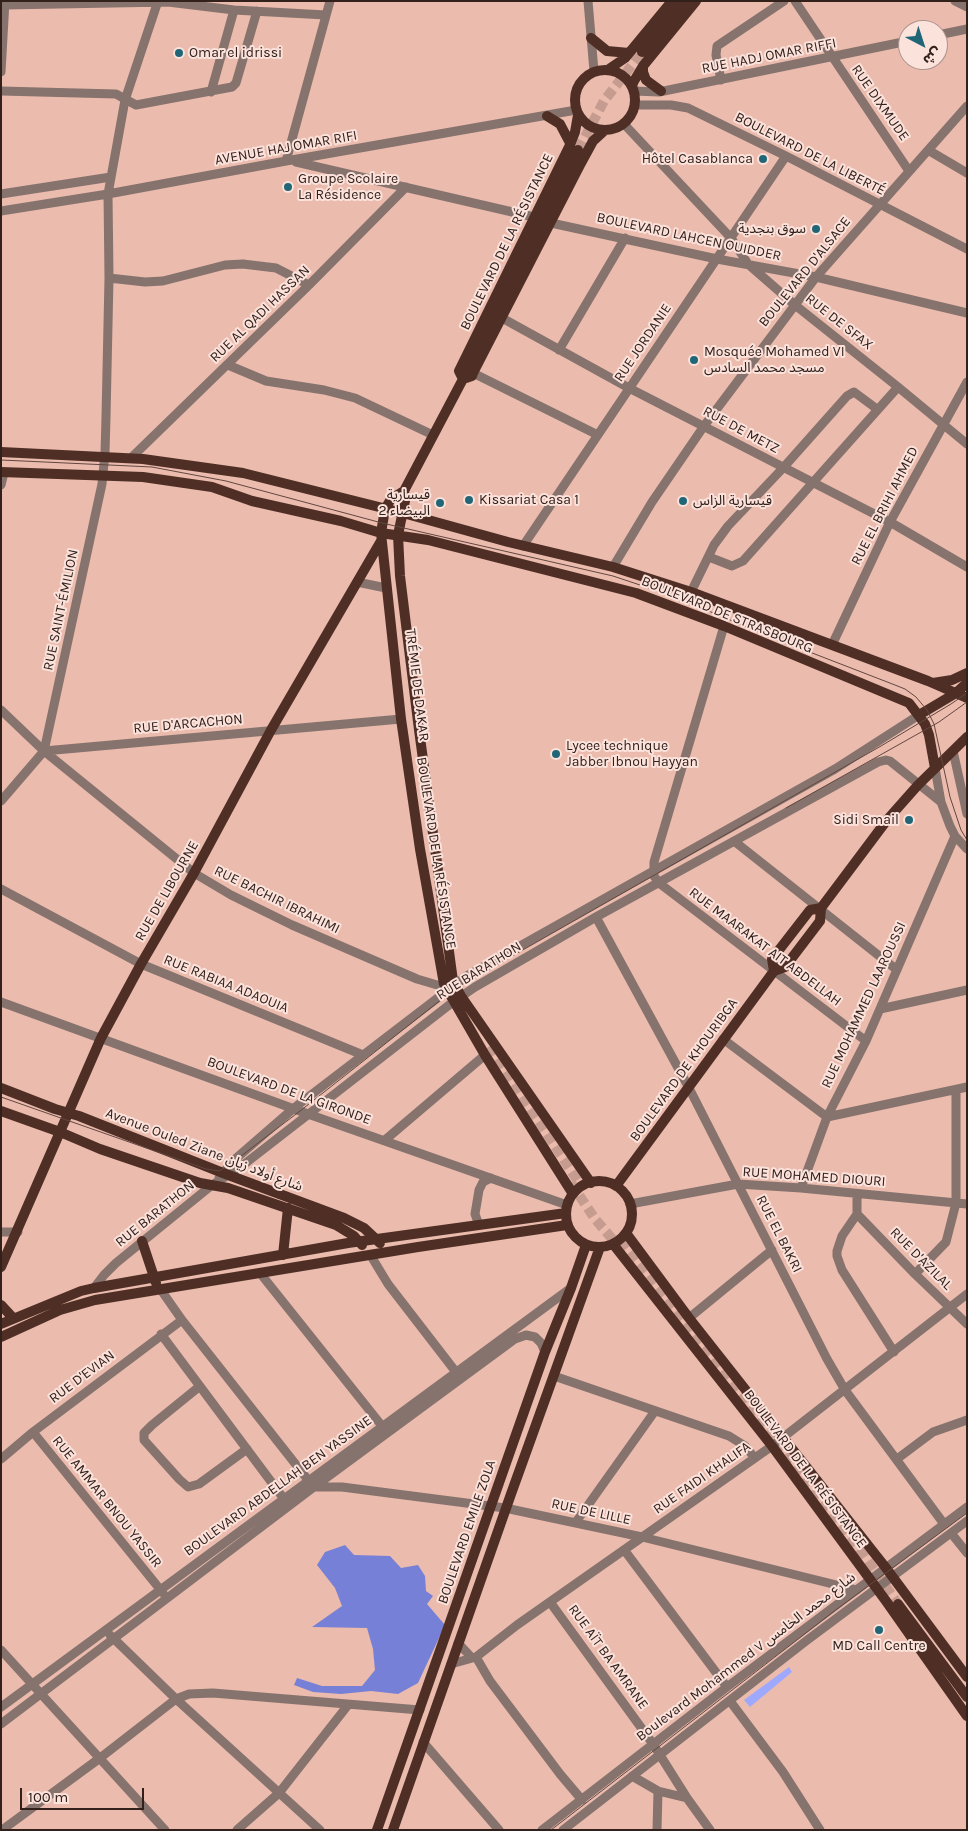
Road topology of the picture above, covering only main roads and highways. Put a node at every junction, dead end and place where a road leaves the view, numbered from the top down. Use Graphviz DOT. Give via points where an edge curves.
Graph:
graph roads {
  1 [pos="672,1"];
  2 [pos="684,1"];
  3 [pos="696,1"];
  4 [pos="591,38"];
  5 [pos="642,52"];
  6 [pos="629,53"];
  7 [pos="643,66"];
  8 [pos="609,70"];
  9 [pos="633,88"];
  10 [pos="660,91"];
  11 [pos="577,113"];
  12 [pos="547,116"];
  13 [pos="605,130"];
  14 [pos="574,146"];
  15 [pos="463,379"];
  16 [pos="1,452"];
  17 [pos="3,472"];
  18 [pos="404,491"];
  19 [pos="385,509"];
  20 [pos="403,513"];
  21 [pos="398,535"];
  22 [pos="381,537"];
  23 [pos="400,576"];
  24 [pos="386,583"];
  25 [pos="967,673"];
  26 [pos="932,683"];
  27 [pos="967,683"];
  28 [pos="956,693"];
  29 [pos="967,698"];
  30 [pos="919,715"];
  31 [pos="967,737"];
  32 [pos="935,768"];
  33 [pos="821,908"];
  34 [pos="774,971"];
  35 [pos="448,988"];
  36 [pos="457,999"];
  37 [pos="1,1088"];
  38 [pos="1,1110"];
  39 [pos="68,1113"];
  40 [pos="60,1132"];
  41 [pos="591,1183"];
  42 [pos="616,1186"];
  43 [pos="573,1194"];
  44 [pos="288,1208"];
  45 [pos="566,1209"];
  46 [pos="567,1225"];
  47 [pos="626,1233"];
  48 [pos="377,1240"];
  49 [pos="142,1241"];
  50 [pos="360,1243"];
  51 [pos="613,1244"];
  52 [pos="586,1245"];
  53 [pos="600,1247"];
  54 [pos="387,1252"];
  55 [pos="283,1254"];
  56 [pos="371,1256"];
  57 [pos="1,1267"];
  58 [pos="154,1278"];
  59 [pos="161,1290"];
  60 [pos="1,1305"];
  61 [pos="13,1318"];
  62 [pos="1,1324"];
  63 [pos="1,1337"];
  64 [pos="967,1677"];
  65 [pos="967,1697"];
  66 [pos="967,1706"];
  67 [pos="967,1716"];
  68 [pos="377,1830"];
  69 [pos="393,1830"];
  1 -- 6 [label="main road"];
  2 -- 5 [label="main road"];
  3 -- 7 [label="main road"];
  4 -- 6 [label="main road" via="607,52"];
  6 -- 8 [label="main road"];
  7 -- 9 [label="main road"];
  7 -- 10 [label="main road" via="646,80"];
  8 -- 9 [label="main road" via="623,75"];
  8 -- 11 [label="main road" via="594,71 582,80 574,100"];
  9 -- 13 [label="main road" via="635,105 631,116 624,124"];
  11 -- 13 [label="main road" via="588,125"];
  11 -- 14 [label="main road, BOULEVARD DE LA RÉSISTANCE"];
  12 -- 14 [label="main road" via="560,124"];
  13 -- 15 [label="main road, BOULEVARD DE LA RÉSISTANCE" via="593,142 474,374"];
  14 -- 15 [label="main road"];
  14 -- 15 [label="main road, BOULEVARD DE LA RÉSISTANCE" via="534,217 459,372"];
  15 -- 18 [label="main road, BOULEVARD DE LA RÉSISTANCE"];
  16 -- 19 [label="main road, BOULEVARD DE STRASBOURG" via="131,458 243,473"];
  17 -- 22 [label="main road, BOULEVARD DE STRASBOURG" via="143,477 212,487 242,498 341,521"];
  18 -- 19 [label="main road, BOULEVARD DE LA RÉSISTANCE" via="391,498"];
  18 -- 20 [label="main road, BOULEVARD DE LA RÉSISTANCE"];
  19 -- 20 [label="main road, BOULEVARD DE STRASBOURG"];
  19 -- 22 [label="main road, BOULEVARD DE LA RÉSISTANCE"];
  20 -- 21 [label="main road, BOULEVARD DE LA RÉSISTANCE"];
  20 -- 26 [label="main road, BOULEVARD DE STRASBOURG" via="613,567 692,592"];
  21 -- 22 [label="main road, BOULEVARD DE STRASBOURG"];
  21 -- 23 [label="main road, BOULEVARD DE LA RÉSISTANCE"];
  21 -- 30 [label="main road, BOULEVARD DE STRASBOURG" via="636,593 724,626 909,704"];
  22 -- 24 [label="main road, BOULEVARD DE LA RÉSISTANCE"];
  22 -- 39 [label="main road, RUE DE LIBOURNE" via="141,964 101,1038"];
  23 -- 24 [label="main road, TRÉMIE DE DAKAR" via="398,594 442,943 393,604"];
  23 -- 35 [label="main road, BOULEVARD DE LA RÉSISTANCE"];
  24 -- 35 [label="main road, BOULEVARD DE LA RÉSISTANCE" via="420,849 438,960"];
  25 -- 26 [label="main road" via="952,680"];
  26 -- 28 [label="main road, BOULEVARD DE STRASBOURG"];
  27 -- 28 [label="main road"];
  28 -- 29 [label="main road, BOULEVARD DE STRASBOURG"];
  28 -- 30 [label="main road"];
  30 -- 32 [label="main road, BOULEVARD DE STRASBOURG" via="929,735"];
  31 -- 32 [label="main road, BOULEVARD DE KHOURIBGA"];
  32 -- 33 [label="main road, BOULEVARD DE KHOURIBGA" via="887,820"];
  33 -- 34 [label="main road, BOULEVARD DE KHOURIBGA" via="820,921 786,967"];
  33 -- 34 [label="main road, BOULEVARD DE KHOURIBGA" via="810,910 772,959"];
  34 -- 42 [label="main road, BOULEVARD DE KHOURIBGA"];
  35 -- 36 [label="main road, BOULEVARD DE LA RÉSISTANCE"];
  36 -- 41 [label="main road, BOULEVARD DE LA RÉSISTANCE"];
  36 -- 43 [label="main road, BOULEVARD DE LA RÉSISTANCE" via="485,1055"];
  37 -- 39 [label="main road, Avenue Ouled Ziane شارع أولاد زيان"];
  38 -- 40 [label="main road, Avenue Ouled Ziane شارع أولاد زيان"];
  39 -- 40 [label="main road, RUE DE LIBOURNE"];
  39 -- 48 [label="main road, Avenue Ouled Ziane شارع أولاد زيان" via="344,1218 364,1228"];
  40 -- 44 [label="main road, Avenue Ouled Ziane شارع أولاد زيان" via="200,1183 228,1188"];
  40 -- 57 [label="main road, RUE DE LIBOURNE"];
  41 -- 42 [label="main road"];
  41 -- 43 [label="main road"];
  42 -- 47 [label="main road" via="630,1204 632,1220"];
  43 -- 45 [label="main road"];
  44 -- 50 [label="main road, Avenue Ouled Ziane شارع أولاد زيان" via="336,1225"];
  44 -- 55 [label="main road"];
  45 -- 46 [label="main road"];
  45 -- 48 [label="main road"];
  46 -- 52 [label="main road" via="575,1238"];
  46 -- 54 [label="main road"];
  47 -- 51 [label="main road"];
  47 -- 64 [label="main road, BOULEVARD DE LA RÉSISTANCE" via="688,1318 893,1577"];
  48 -- 50 [label="main road"];
  48 -- 54 [label="main road, Avenue Ouled Ziane شارع أولاد زيان"];
  49 -- 58 [label="main road"];
  50 -- 55 [label="main road"];
  50 -- 56 [label="main road, Avenue Ouled Ziane شارع أولاد زيان"];
  51 -- 53 [label="main road"];
  51 -- 67 [label="main road, BOULEVARD DE LA RÉSISTANCE" via="772,1446"];
  52 -- 53 [label="main road"];
  52 -- 68 [label="main road, BOULEVARD EMILE ZOLA" via="545,1352"];
  53 -- 69 [label="main road, BOULEVARD EMILE ZOLA"];
  54 -- 56 [label="main road"];
  55 -- 58 [label="main road"];
  56 -- 59 [label="main road"];
  58 -- 59 [label="main road"];
  58 -- 61 [label="main road" via="81,1291"];
  59 -- 63 [label="main road" via="60,1310"];
  60 -- 61 [label="main road"];
  61 -- 62 [label="main road"];
  65 -- 66 [label="main road" via="895,1605"];
}
